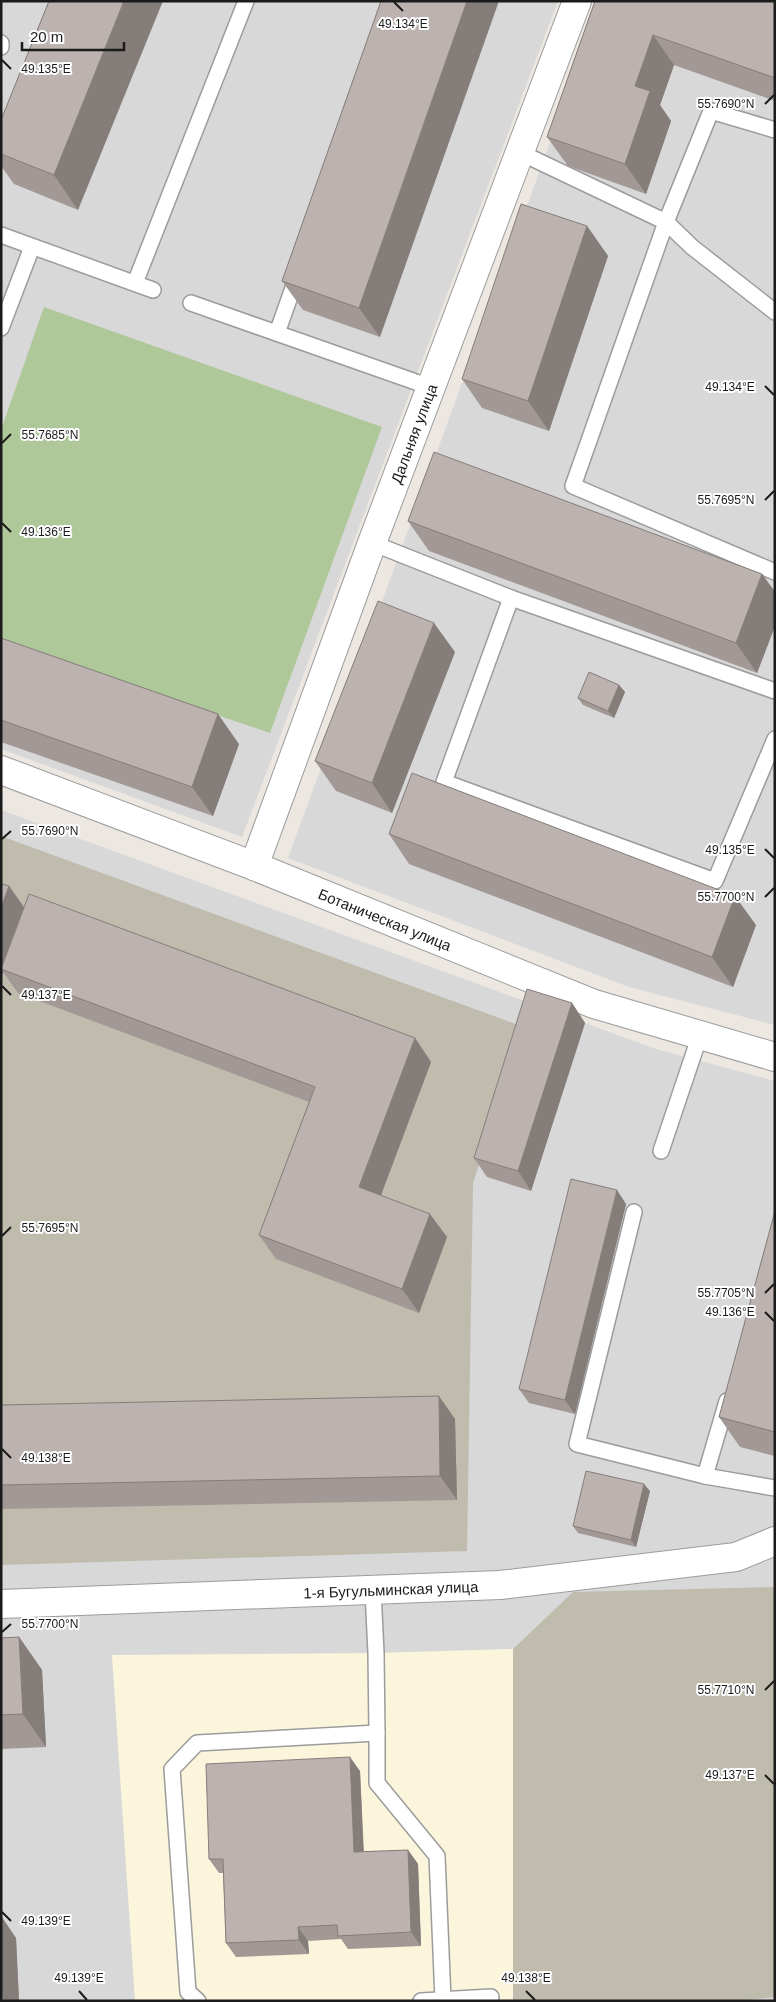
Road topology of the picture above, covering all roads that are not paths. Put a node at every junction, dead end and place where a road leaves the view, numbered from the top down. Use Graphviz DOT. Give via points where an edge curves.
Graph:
graph roads {
  1 [pos="246,1"];
  2 [pos="577,1"];
  3 [pos="775,130"];
  4 [pos="519,152"];
  5 [pos="666,222"];
  6 [pos="1,235"];
  7 [pos="32,247"];
  8 [pos="303,260"];
  9 [pos="135,283"];
  10 [pos="153,290"];
  11 [pos="191,303"];
  12 [pos="775,312"];
  13 [pos="1,328"];
  14 [pos="277,334"];
  15 [pos="430,387"];
  16 [pos="372,543"];
  17 [pos="775,572"];
  18 [pos="511,598"];
  19 [pos="775,691"];
  20 [pos="775,739"];
  21 [pos="1,770"];
  22 [pos="254,866"];
  23 [pos="700,1035"];
  24 [pos="775,1057"];
  25 [pos="660,1151"];
  26 [pos="634,1212"];
  27 [pos="729,1391"];
  28 [pos="705,1476"];
  29 [pos="775,1488"];
  30 [pos="775,1541"];
  31 [pos="373,1591"];
  32 [pos="1,1604"];
  33 [pos="377,1733"];
  34 [pos="491,1997"];
  35 [pos="443,2000"];
  36 [pos="198,2001"];
  37 [pos="422,2001"];
  1 -- 9 [label="lane"];
  2 -- 4 [label="street, Дальняя улица"];
  3 -- 5 [label="lane" via="711,111"];
  4 -- 5 [label="lane"];
  4 -- 15 [label="street, Дальняя улица"];
  5 -- 12 [label="lane" via="692,247"];
  5 -- 17 [label="lane" via="573,486"];
  6 -- 7 [label="lane"];
  7 -- 9 [label="lane"];
  7 -- 13 [label="lane"];
  8 -- 14 [label="lane"];
  9 -- 10 [label="lane"];
  11 -- 14 [label="lane"];
  14 -- 15 [label="lane"];
  15 -- 16 [label="street, Дальняя улица"];
  16 -- 18 [label="lane"];
  16 -- 22 [label="street, Дальняя улица"];
  18 -- 19 [label="lane"];
  18 -- 20 [label="lane" via="444,782 715,881"];
  21 -- 22 [label="street, Ботаническая улица"];
  22 -- 23 [label="street, Ботаническая улица" via="594,1004"];
  23 -- 24 [label="street, Ботаническая улица"];
  23 -- 25 [label="lane"];
  26 -- 28 [label="lane" via="577,1444"];
  27 -- 28 [label="lane"];
  28 -- 29 [label="lane"];
  30 -- 31 [label="street, 1-я Бугульминская улица" via="736,1557 500,1585"];
  31 -- 32 [label="street, 1-я Бугульминская улица"];
  31 -- 33 [label="lane"];
  33 -- 35 [label="lane" via="377,1783 437,1856"];
  33 -- 36 [label="lane" via="197,1743 172,1768 188,1992"];
  34 -- 35 [label="lane"];
  35 -- 37 [label="lane"];
}
